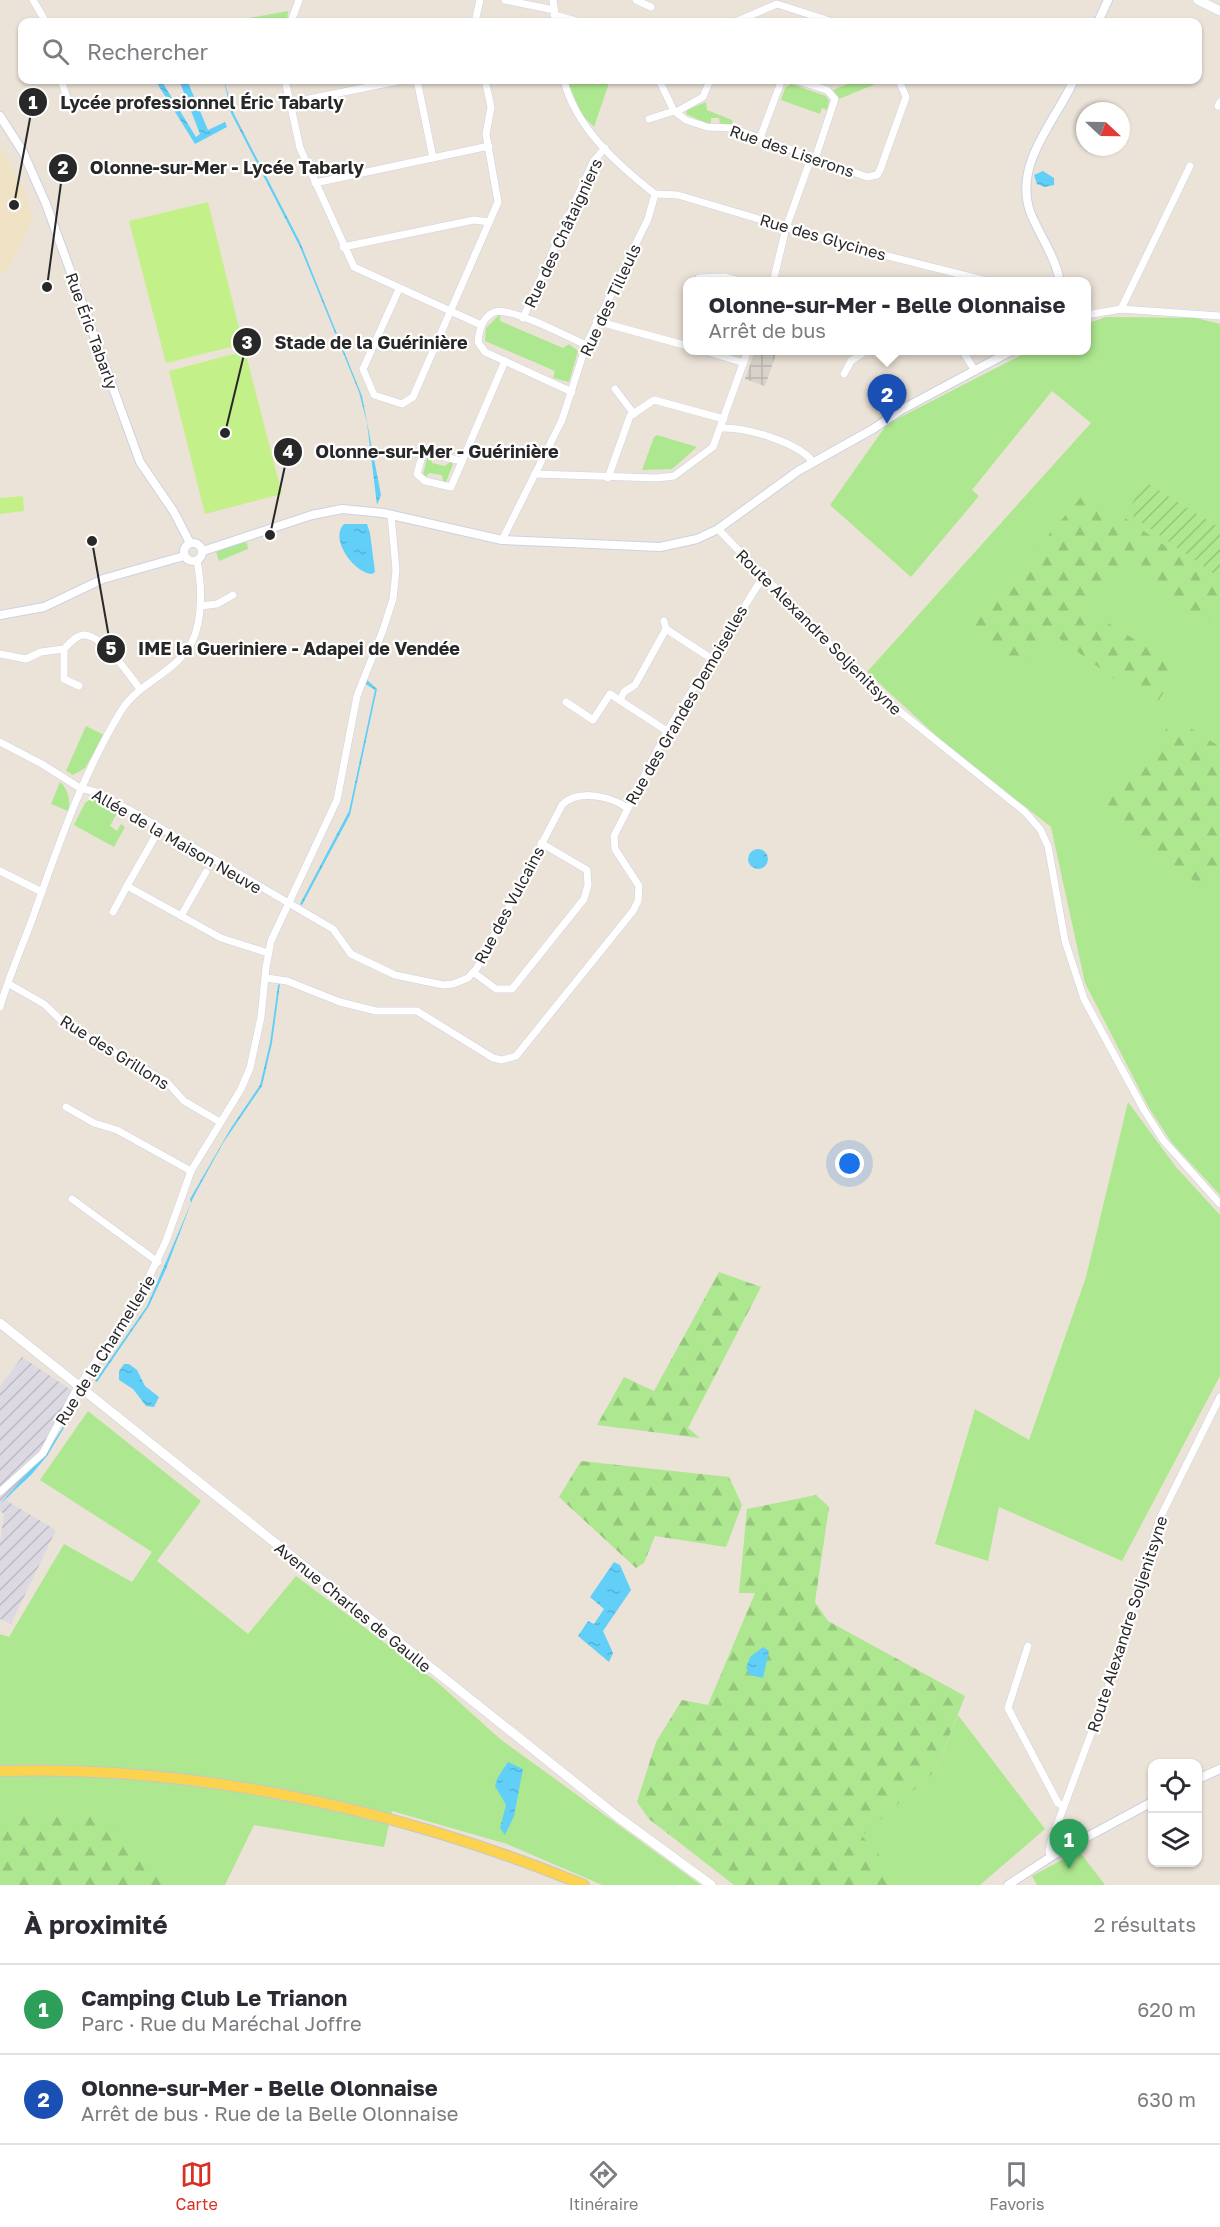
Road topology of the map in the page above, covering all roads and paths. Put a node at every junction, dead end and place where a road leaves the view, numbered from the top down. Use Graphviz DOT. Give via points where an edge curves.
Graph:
graph roads {
  1 [pos="33,0"];
  2 [pos="299,0"];
  3 [pos="480,0"];
  4 [pos="506,0"];
  5 [pos="553,0"];
  6 [pos="636,0"];
  7 [pos="1108,0"];
  8 [pos="1198,0"];
  9 [pos="651,7"];
  10 [pos="1220,11"];
  11 [pos="555,16"];
  12 [pos="44,18"];
  13 [pos="292,18"];
  14 [pos="476,18"];
  15 [pos="744,18"];
  16 [pos="821,18"];
  17 [pos="1100,18"];
  18 [pos="62,84"];
  19 [pos="286,84"];
  20 [pos="383,84"];
  21 [pos="418,84"];
  22 [pos="486,84"];
  23 [pos="566,84"];
  24 [pos="661,84"];
  25 [pos="708,84"];
  26 [pos="782,84"];
  27 [pos="808,84"];
  28 [pos="901,84"];
  29 [pos="1072,84"];
  30 [pos="290,103"];
  31 [pos="71,110"];
  32 [pos="675,112"];
  33 [pos="0,116"];
  34 [pos="649,119"];
  35 [pos="760,138"];
  36 [pos="489,146"];
  37 [pos="605,148"];
  38 [pos="433,158"];
  39 [pos="813,158"];
  40 [pos="1190,166"];
  41 [pos="315,183"];
  42 [pos="655,194"];
  43 [pos="489,222"];
  44 [pos="786,228"];
  45 [pos="343,247"];
  46 [pos="774,277"];
  47 [pos="972,277"];
  48 [pos="1058,277"];
  49 [pos="399,289"];
  50 [pos="1220,307"];
  51 [pos="1121,309"];
  52 [pos="450,311"];
  53 [pos="1091,314"];
  54 [pos="1218,315"];
  55 [pos="523,318"];
  56 [pos="596,321"];
  57 [pos="481,325"];
  58 [pos="586,345"];
  59 [pos="683,345"];
  60 [pos="716,355"];
  61 [pos="747,355"];
  62 [pos="861,355"];
  63 [pos="965,355"];
  64 [pos="1005,355"];
  65 [pos="505,362"];
  66 [pos="744,363"];
  67 [pos="975,371"];
  68 [pos="844,374"];
  69 [pos="615,389"];
  70 [pos="572,392"];
  71 [pos="634,414"];
  72 [pos="724,419"];
  73 [pos="721,428"];
  74 [pos="462,461"];
  75 [pos="813,462"];
  76 [pos="535,474"];
  77 [pos="608,478"];
  78 [pos="391,515"];
  79 [pos="717,529"];
  80 [pos="502,540"];
  81 [pos="190,543"];
  82 [pos="202,551"];
  83 [pos="184,556"];
  84 [pos="197,561"];
  85 [pos="764,575"];
  86 [pos="233,595"];
  87 [pos="200,606"];
  88 [pos="0,615"];
  89 [pos="64,649"];
  90 [pos="0,654"];
  91 [pos="712,659"];
  92 [pos="79,687"];
  93 [pos="140,689"];
  94 [pos="620,700"];
  95 [pos="566,702"];
  96 [pos="667,731"];
  97 [pos="0,742"];
  98 [pos="80,788"];
  99 [pos="626,807"];
  100 [pos="160,828"];
  101 [pos="542,843"];
  102 [pos="0,871"];
  103 [pos="206,872"];
  104 [pos="127,886"];
  105 [pos="42,892"];
  106 [pos="287,905"];
  107 [pos="113,912"];
  108 [pos="181,916"];
  109 [pos="268,953"];
  110 [pos="473,972"];
  111 [pos="266,978"];
  112 [pos="9,984"];
  113 [pos="0,1007"];
  114 [pos="66,1107"];
  115 [pos="220,1122"];
  116 [pos="191,1172"];
  117 [pos="72,1199"];
  118 [pos="1220,1204"];
  119 [pos="158,1262"];
  120 [pos="0,1323"];
  121 [pos="80,1386"];
  122 [pos="1220,1397"];
  123 [pos="0,1492"];
  124 [pos="1028,1646"];
  125 [pos="1220,1769"];
  126 [pos="0,1771"];
  127 [pos="1202,1777"];
  128 [pos="1148,1804"];
  129 [pos="1064,1806"];
  130 [pos="1052,1856"];
  131 [pos="584,1885"];
  132 [pos="711,1885"];
  133 [pos="1008,1885"];
  1 -- 12 [label="street"];
  2 -- 13 [label="street"];
  3 -- 14 [label="street"];
  4 -- 11 [label="street"];
  5 -- 11 [label="street"];
  6 -- 9 [label="street"];
  7 -- 17 [label="street"];
  8 -- 10 [label="main road"];
  15 -- 16 [label="street" via="777,4"];
  18 -- 31 [label="street"];
  19 -- 30 [label="street"];
  20 -- 30 [label="street"];
  21 -- 38 [label="street"];
  22 -- 36 [label="street" via="491,107 486,134"];
  23 -- 37 [label="street" via="579,115"];
  24 -- 32 [label="street"];
  25 -- 32 [label="street" via="703,97"];
  26 -- 35 [label="street"];
  27 -- 39 [label="street" via="828,90 835,99"];
  28 -- 39 [label="street, Rue des Liserons" via="906,97 877,175 867,177"];
  29 -- 48 [label="street" via="1033,156 1024,183 1031,213"];
  30 -- 41 [label="street" via="296,138"];
  32 -- 34 [label="street"];
  32 -- 35 [label="street, Rue des Liserons" via="707,127 725,127"];
  33 -- 81 [label="street, Rue Éric Tabarly" via="23,152 46,204 140,462"];
  35 -- 39 [label="street, Rue des Liserons"];
  36 -- 38 [label="street"];
  36 -- 43 [label="street" via="499,196"];
  37 -- 42 [label="street"];
  37 -- 55 [label="street, Rue des Châtaigniers" via="593,162"];
  38 -- 41 [label="street"];
  39 -- 44 [label="street"];
  40 -- 51 [label="street"];
  41 -- 45 [label="street"];
  42 -- 44 [label="street, Rue des Glycines" via="678,195"];
  42 -- 56 [label="street, Rue des Tilleuls" via="627,265"];
  43 -- 45 [label="street" via="474,219"];
  43 -- 52 [label="street"];
  44 -- 46 [label="street"];
  44 -- 47 [label="street, Rue des Glycines"];
  45 -- 49 [label="street" via="354,267"];
  49 -- 52 [label="street"];
  49 -- 52 [label="street" via="363,369 376,398 410,402"];
  50 -- 54 [label="street"];
  51 -- 53 [label="street"];
  51 -- 54 [label="street"];
  52 -- 57 [label="street"];
  55 -- 57 [label="street" via="497,311"];
  55 -- 58 [label="street"];
  56 -- 58 [label="street, Rue des Tilleuls"];
  56 -- 59 [label="street"];
  57 -- 65 [label="street" via="480,348"];
  58 -- 70 [label="street, Rue des Tilleuls"];
  60 -- 66 [label="street"];
  61 -- 66 [label="street"];
  62 -- 68 [label="street" via="851,361"];
  63 -- 67 [label="street"];
  64 -- 67 [label="street"];
  65 -- 70 [label="street"];
  65 -- 74 [label="street"];
  66 -- 72 [label="street"];
  67 -- 75 [label="street"];
  69 -- 71 [label="street"];
  70 -- 76 [label="street, Rue des Tilleuls"];
  71 -- 72 [label="street" via="654,400"];
  71 -- 77 [label="street"];
  72 -- 73 [label="street"];
  73 -- 75 [label="street" via="747,430 800,452"];
  73 -- 77 [label="street" via="713,447 674,476"];
  74 -- 74 [label="street" via="451,487 425,482 417,474 422,456 427,453"];
  75 -- 79 [label="street"];
  76 -- 77 [label="street"];
  76 -- 80 [label="street, Rue des Tilleuls"];
  78 -- 80 [label="street"];
  78 -- 82 [label="street" via="360,509 329,511"];
  78 -- 106 [label="street, Rue de la Charmellerie" via="396,570 393,599 357,696 337,800"];
  79 -- 80 [label="street" via="689,542 660,547"];
  79 -- 85 [label="street, Route Alexandre Soljenitsyne"];
  81 -- 82 [label="street" via="197,543"];
  81 -- 83 [label="street"];
  82 -- 84 [label="street"];
  83 -- 84 [label="street"];
  83 -- 88 [label="street" via="103,579 44,607"];
  84 -- 87 [label="street"];
  85 -- 91 [label="street, Rue des Grandes Demoiselles"];
  85 -- 118 [label="street, Route Alexandre Soljenitsyne" via="878,694 1025,812 1040,829 1048,846 1065,941 1084,999 1150,1120"];
  86 -- 87 [label="street" via="217,604"];
  87 -- 93 [label="street" via="193,640 184,656"];
  89 -- 90 [label="street" via="26,659"];
  89 -- 92 [label="street" via="64,679"];
  89 -- 93 [label="street" via="81,635 88,636 108,649"];
  91 -- 94 [label="street" via="665,625 635,685"];
  91 -- 96 [label="street, Rue des Grandes Demoiselles"];
  93 -- 98 [label="street" via="122,710"];
  94 -- 95 [label="street" via="610,694 593,720"];
  94 -- 96 [label="street"];
  96 -- 99 [label="street, Rue des Grandes Demoiselles"];
  97 -- 98 [label="street"];
  98 -- 100 [label="street, Allée de la Maison Neuve" via="96,792"];
  98 -- 105 [label="street, Allée de la Maison Neuve"];
  99 -- 101 [label="street, Rue des Vulcains" via="607,798 568,799"];
  99 -- 111 [label="street, Rue des Grandes Demoiselles" via="614,844 639,886 638,901 516,1056 493,1058 417,1011 376,1011 287,981"];
  100 -- 104 [label="street"];
  100 -- 106 [label="street, Allée de la Maison Neuve"];
  101 -- 110 [label="street, Rue des Vulcains"];
  101 -- 110 [label="street" via="587,870 584,899 512,989 496,989"];
  102 -- 105 [label="street"];
  103 -- 108 [label="street"];
  104 -- 107 [label="street"];
  104 -- 108 [label="street"];
  105 -- 112 [label="street, Allée de la Maison Neuve"];
  106 -- 109 [label="street, Rue de la Charmellerie"];
  106 -- 110 [label="street, Rue des Vulcains" via="333,929 355,957 395,975 443,985 461,982"];
  108 -- 109 [label="street" via="221,938"];
  109 -- 111 [label="street, Rue de la Charmellerie"];
  111 -- 115 [label="street, Rue de la Charmellerie" via="250,1068"];
  112 -- 113 [label="street, Allée de la Maison Neuve"];
  112 -- 115 [label="street, Rue des Grillons" via="44,1004 65,1024 167,1082 184,1101"];
  114 -- 116 [label="street" via="94,1123 117,1130"];
  115 -- 116 [label="street, Rue de la Charmellerie"];
  116 -- 119 [label="street, Rue de la Charmellerie"];
  117 -- 119 [label="street"];
  119 -- 121 [label="street, Rue de la Charmellerie"];
  120 -- 121 [label="main road, Avenue Charles de Gaulle"];
  121 -- 123 [label="street, Rue de la Charmellerie" via="43,1453"];
  121 -- 132 [label="main road, Avenue Charles de Gaulle" via="618,1818"];
  122 -- 129 [label="street, Route Alexandre Soljenitsyne" via="1160,1518 1107,1691"];
  124 -- 129 [label="street" via="1008,1708 1058,1803"];
  125 -- 127 [label="street"];
  126 -- 131 [label="main road" via="153,1776 298,1797 445,1836"];
  128 -- 130 [label="street"];
  129 -- 130 [label="street, Route Alexandre Soljenitsyne" via="1049,1847"];
  130 -- 133 [label="street"];
}
